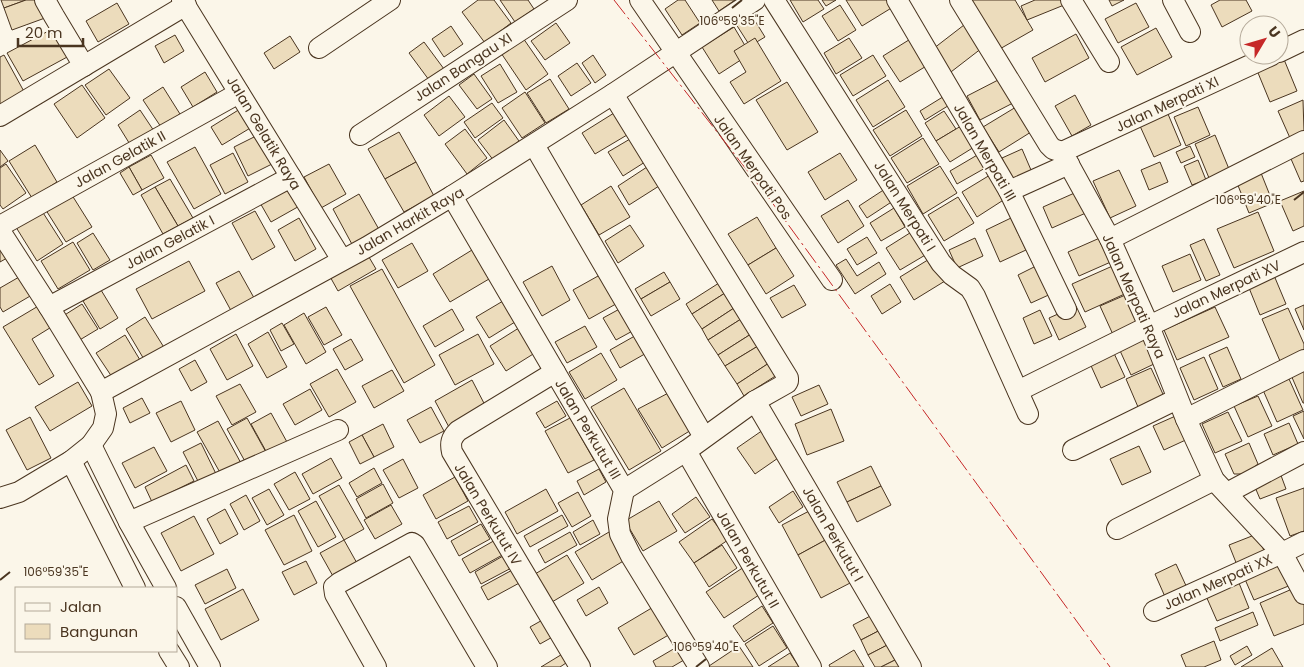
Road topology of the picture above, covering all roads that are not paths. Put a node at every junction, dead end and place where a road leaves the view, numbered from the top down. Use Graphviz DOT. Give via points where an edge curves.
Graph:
graph roads {
  1 [pos="45,0"];
  2 [pos="390,0"];
  3 [pos="567,0"];
  4 [pos="640,0"];
  5 [pos="755,0"];
  6 [pos="774,0"];
  7 [pos="897,0"];
  8 [pos="960,0"];
  9 [pos="1071,0"];
  10 [pos="1173,0"];
  11 [pos="184,3"];
  12 [pos="1190,32"];
  13 [pos="1304,40"];
  14 [pos="1289,47"];
  15 [pos="319,48"];
  16 [pos="675,53"];
  17 [pos="1108,62"];
  18 [pos="1252,65"];
  19 [pos="84,66"];
  20 [pos="239,93"];
  21 [pos="613,94"];
  22 [pos="0,116"];
  23 [pos="360,135"];
  24 [pos="1304,141"];
  25 [pos="534,145"];
  26 [pos="1066,158"];
  27 [pos="291,177"];
  28 [pos="1009,191"];
  29 [pos="452,196"];
  30 [pos="0,226"];
  31 [pos="0,231"];
  32 [pos="1110,238"];
  33 [pos="1304,252"];
  34 [pos="342,260"];
  35 [pos="832,280"];
  36 [pos="49,307"];
  37 [pos="1066,309"];
  38 [pos="1149,326"];
  39 [pos="1304,360"];
  40 [pos="555,372"];
  41 [pos="1018,391"];
  42 [pos="101,392"];
  43 [pos="1178,399"];
  44 [pos="755,401"];
  45 [pos="1028,414"];
  46 [pos="1186,419"];
  47 [pos="338,430"];
  48 [pos="704,437"];
  49 [pos="90,445"];
  50 [pos="1073,450"];
  51 [pos="686,451"];
  52 [pos="1304,452"];
  53 [pos="71,461"];
  54 [pos="1220,486"];
  55 [pos="624,490"];
  56 [pos="0,498"];
  57 [pos="129,522"];
  58 [pos="1117,529"];
  59 [pos="1304,542"];
  60 [pos="1282,553"];
  61 [pos="134,587"];
  62 [pos="165,587"];
  63 [pos="1304,594"];
  64 [pos="1154,610"];
  65 [pos="178,611"];
  66 [pos="170,652"];
  67 [pos="178,667"];
  68 [pos="210,667"];
  69 [pos="376,667"];
  70 [pos="487,667"];
  71 [pos="580,667"];
  72 [pos="699,667"];
  73 [pos="811,667"];
  74 [pos="911,667"];
  1 -- 19 [label="street"];
  2 -- 15 [label="street"];
  3 -- 23 [label="street, Jalan Bangau XI"];
  4 -- 16 [label="street, Jalan Merpati Pos"];
  5 -- 16 [label="street, Jalan Harkit Raya"];
  6 -- 41 [label="street, Jalan Merpati I" via="941,263 975,296"];
  7 -- 28 [label="street, Jalan Merpati III"];
  8 -- 26 [label="street, Jalan Merpati Raya" via="1049,145"];
  9 -- 17 [label="street"];
  10 -- 12 [label="street"];
  11 -- 19 [label="street"];
  11 -- 20 [label="street, Jalan Gelatik Raya"];
  13 -- 14 [label="street"];
  16 -- 21 [label="street, Jalan Harkit Raya"];
  16 -- 35 [label="street, Jalan Merpati Pos"];
  18 -- 26 [label="street, Jalan Merpati XI"];
  19 -- 22 [label="street"];
  20 -- 27 [label="street, Jalan Gelatik Raya"];
  20 -- 30 [label="street, Jalan Gelatik II"];
  21 -- 25 [label="street, Jalan Harkit Raya"];
  21 -- 44 [label="street" via="788,378 787,383"];
  24 -- 32 [label="street"];
  25 -- 29 [label="street, Jalan Harkit Raya"];
  25 -- 48 [label="street"];
  26 -- 28 [label="street, Jalan Merpati XI"];
  26 -- 32 [label="street, Jalan Merpati Raya"];
  27 -- 34 [label="street, Jalan Gelatik Raya"];
  27 -- 36 [label="street, Jalan Gelatik I"];
  28 -- 37 [label="street, Jalan Merpati III"];
  29 -- 34 [label="street, Jalan Harkit Raya"];
  29 -- 40 [label="street, Jalan Perkutut III"];
  31 -- 36 [label="street"];
  32 -- 38 [label="street, Jalan Merpati Raya"];
  33 -- 38 [label="street, Jalan Merpati XV"];
  34 -- 42 [label="street, Jalan Harkit Raya"];
  36 -- 42 [label="street"];
  38 -- 41 [label="street, Jalan Merpati XV"];
  38 -- 43 [label="street, Jalan Merpati Raya"];
  39 -- 46 [label="street"];
  40 -- 55 [label="street, Jalan Perkutut III"];
  40 -- 71 [label="street, Jalan Perkutut IV" via="458,431 450,445"];
  41 -- 45 [label="street, Jalan Merpati I"];
  42 -- 49 [label="street" via="106,414 103,428"];
  43 -- 46 [label="street, Jalan Merpati Raya"];
  43 -- 50 [label="street"];
  44 -- 48 [label="street"];
  44 -- 74 [label="street, Jalan Perkutut I"];
  46 -- 54 [label="street, Jalan Merpati Raya"];
  47 -- 57 [label="street"];
  48 -- 51 [label="street"];
  49 -- 53 [label="street"];
  49 -- 57 [label="street"];
  51 -- 55 [label="street"];
  51 -- 73 [label="street, Jalan Perkutut II"];
  52 -- 54 [label="street"];
  53 -- 56 [label="street" via="19,492"];
  53 -- 61 [label="street"];
  54 -- 58 [label="street"];
  54 -- 60 [label="street, Jalan Merpati Raya"];
  55 -- 72 [label="street, Jalan Perkutut III" via="618,519 620,534"];
  57 -- 62 [label="street"];
  59 -- 60 [label="street, Jalan Merpati XX"];
  60 -- 63 [label="street, Jalan Merpati Raya"];
  60 -- 64 [label="street, Jalan Merpati XX"];
  65 -- 68 [label="street"];
  66 -- 67 [label="street"];
  69 -- 70 [label="street" via="334,587 412,544"];
}
